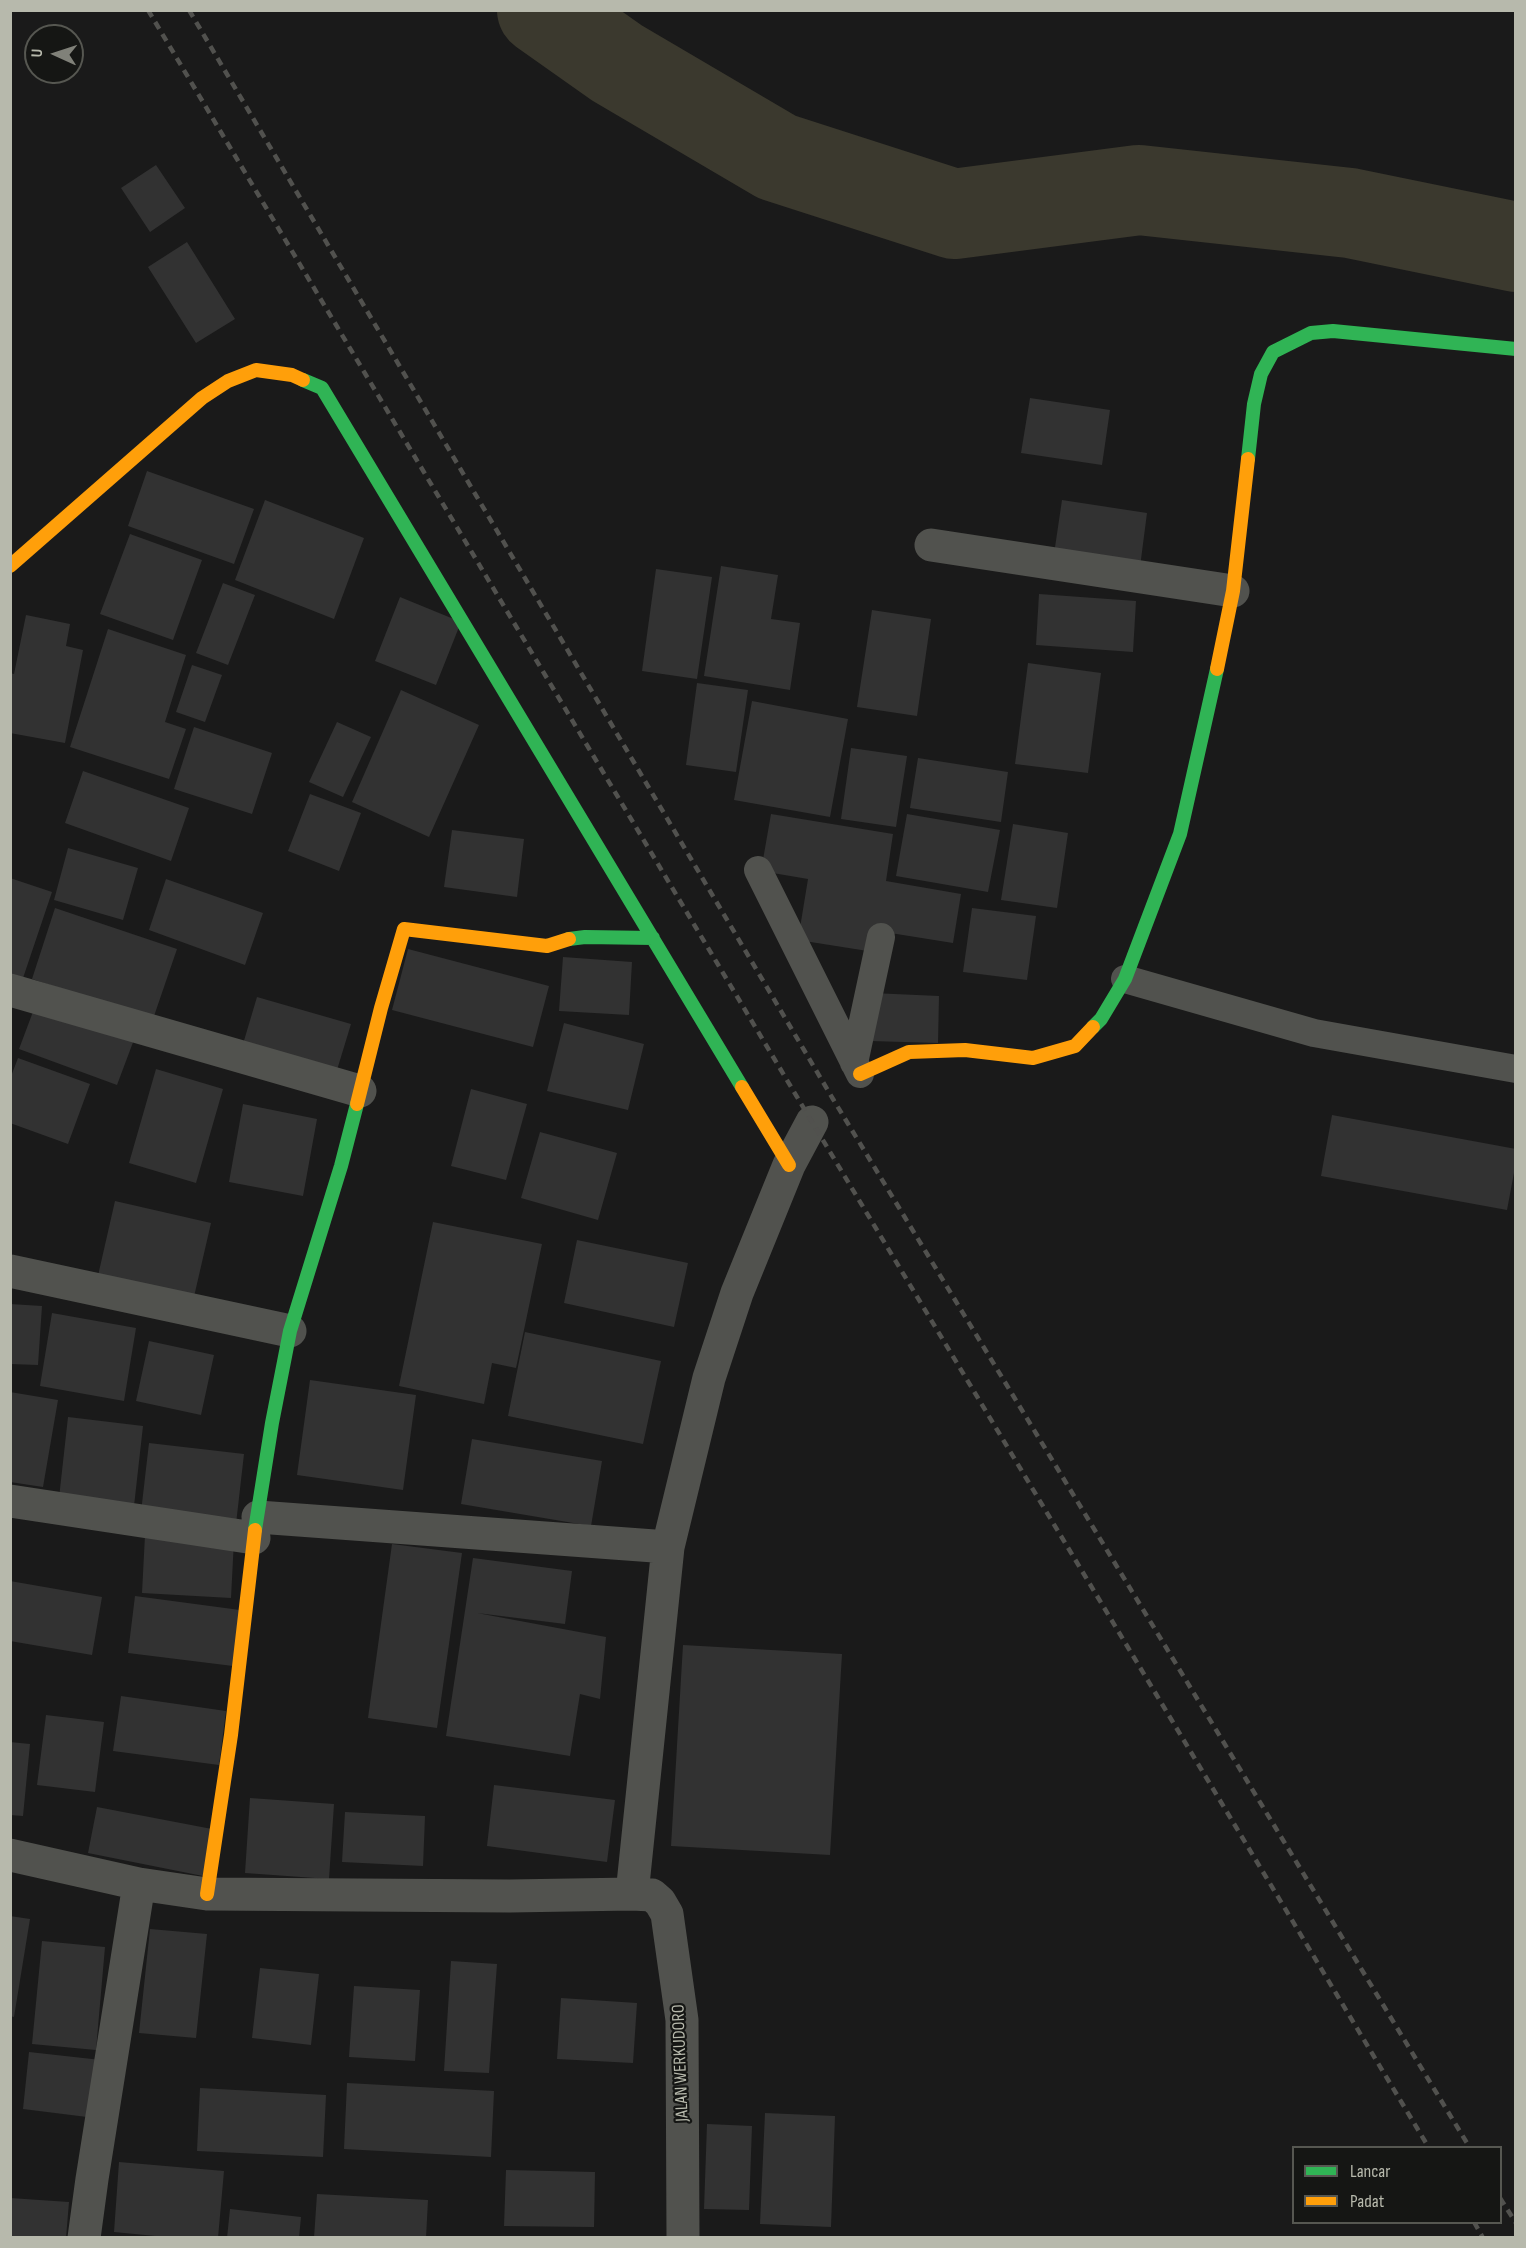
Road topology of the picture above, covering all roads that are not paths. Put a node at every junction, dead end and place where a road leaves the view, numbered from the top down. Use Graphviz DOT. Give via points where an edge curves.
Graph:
graph roads {
  1 [pos="1515,349"];
  2 [pos="931,545"];
  3 [pos="10,566"];
  4 [pos="1233,591"];
  5 [pos="758,870"];
  6 [pos="881,937"];
  7 [pos="653,938"];
  8 [pos="1125,979"];
  9 [pos="10,990"];
  10 [pos="857,1068"];
  11 [pos="1515,1069"];
  12 [pos="360,1091"];
  13 [pos="812,1122"];
  14 [pos="789,1164"];
  15 [pos="10,1271"];
  16 [pos="291,1331"];
  17 [pos="10,1501"];
  18 [pos="256,1528"];
  19 [pos="668,1547"];
  20 [pos="10,1855"];
  21 [pos="139,1884"];
  22 [pos="207,1894"];
  23 [pos="642,1894"];
  24 [pos="84,2238"];
  25 [pos="683,2238"];
  1 -- 4 [label="street" via="1333,331 1311,333 1273,352 1261,374 1254,404"];
  2 -- 4 [label="street"];
  3 -- 7 [label="street" via="201,398 228,381 256,370 292,375 322,388"];
  4 -- 8 [label="street" via="1180,834"];
  5 -- 10 [label="lane"];
  6 -- 10 [label="lane"];
  7 -- 12 [label="street" via="585,937 547,946 404,929"];
  7 -- 14 [label="street"];
  8 -- 10 [label="street" via="1101,1019 1075,1046 1033,1058 965,1050 909,1052"];
  8 -- 11 [label="lane" via="1314,1033"];
  9 -- 12 [label="street"];
  12 -- 16 [label="street"];
  13 -- 14 [label="street"];
  14 -- 19 [label="street" via="737,1293 709,1378"];
  15 -- 16 [label="street"];
  16 -- 18 [label="street"];
  17 -- 18 [label="street"];
  18 -- 19 [label="street"];
  18 -- 22 [label="street"];
  19 -- 23 [label="street"];
  20 -- 21 [label="street"];
  21 -- 22 [label="street"];
  21 -- 24 [label="street"];
  22 -- 23 [label="street"];
  23 -- 25 [label="street, JALAN WERKUDORO" via="660,1902 669,1921 682,2020"];
}
